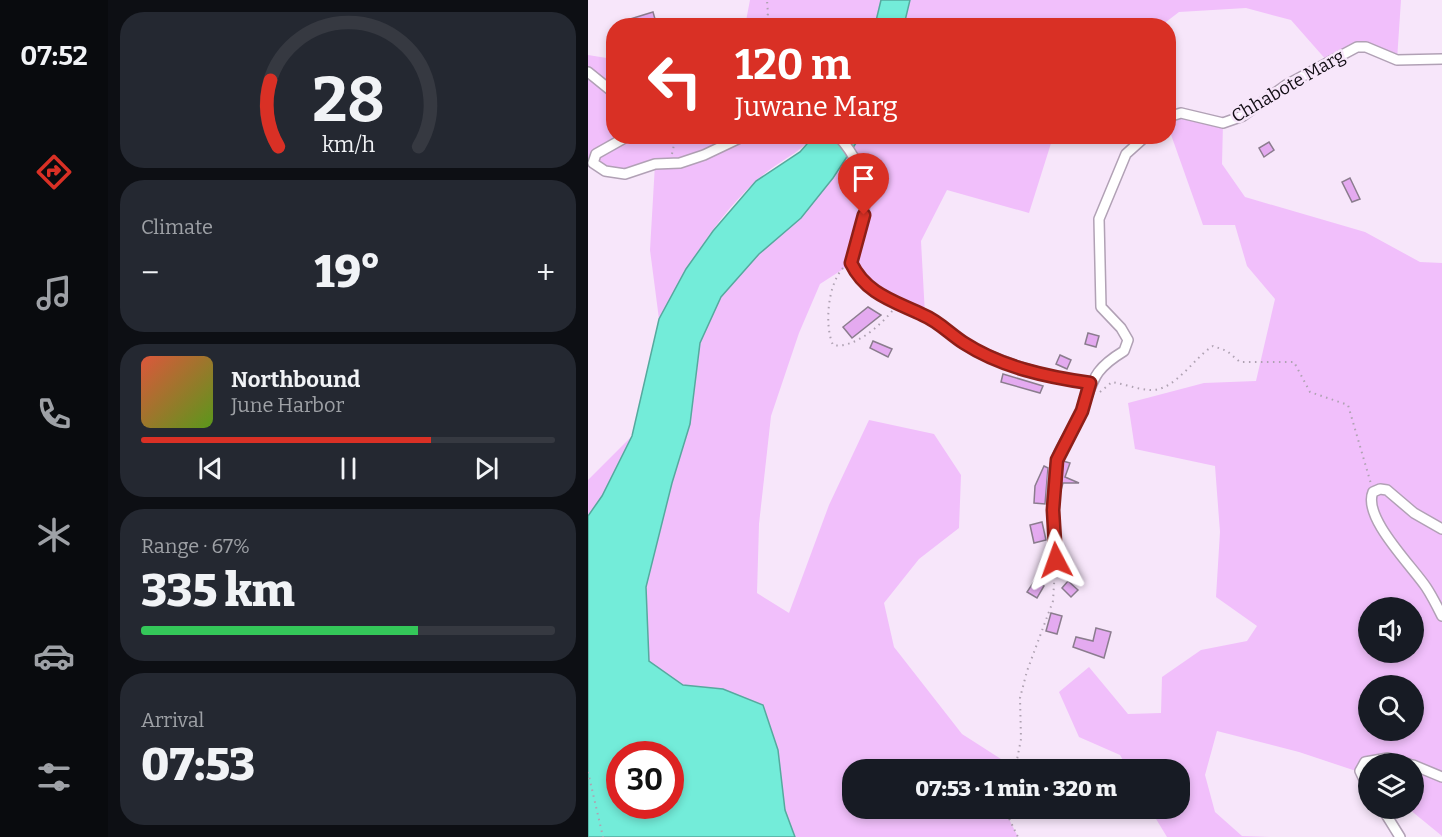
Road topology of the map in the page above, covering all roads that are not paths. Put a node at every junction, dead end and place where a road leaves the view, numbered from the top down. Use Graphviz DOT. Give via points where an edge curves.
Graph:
graph roads {
  1 [pos="1442,58"];
  2 [pos="588,72"];
  3 [pos="606,87"];
  4 [pos="1176,115"];
  5 [pos="614,144"];
  6 [pos="727,144"];
  7 [pos="845,144"];
  8 [pos="1137,144"];
  9 [pos="1090,383"];
  10 [pos="1442,530"];
  11 [pos="1056,560"];
  12 [pos="1442,616"];
  13 [pos="1424,770"];
  14 [pos="1442,777"];
  15 [pos="1389,819"];
  16 [pos="1400,837"];
  1 -- 4 [label="street, Chhabote Marg" via="1397,60 1357,47 1286,85 1244,116 1223,123"];
  2 -- 3 [label="street"];
  5 -- 6 [label="street" via="596,154 593,163 605,171 626,174 655,164 680,163"];
  7 -- 9 [label="street" via="860,169 867,199 851,263 869,289 925,315 966,345 1019,368"];
  8 -- 9 [label="street" via="1126,154 1099,219 1101,307 1128,339 1124,351 1109,360"];
  9 -- 11 [label="street" via="1082,411 1057,460 1053,510"];
  10 -- 12 [label="street" via="1387,490 1374,492 1371,507 1378,523 1426,587"];
  13 -- 14 [label="street"];
  15 -- 16 [label="street"];
}
